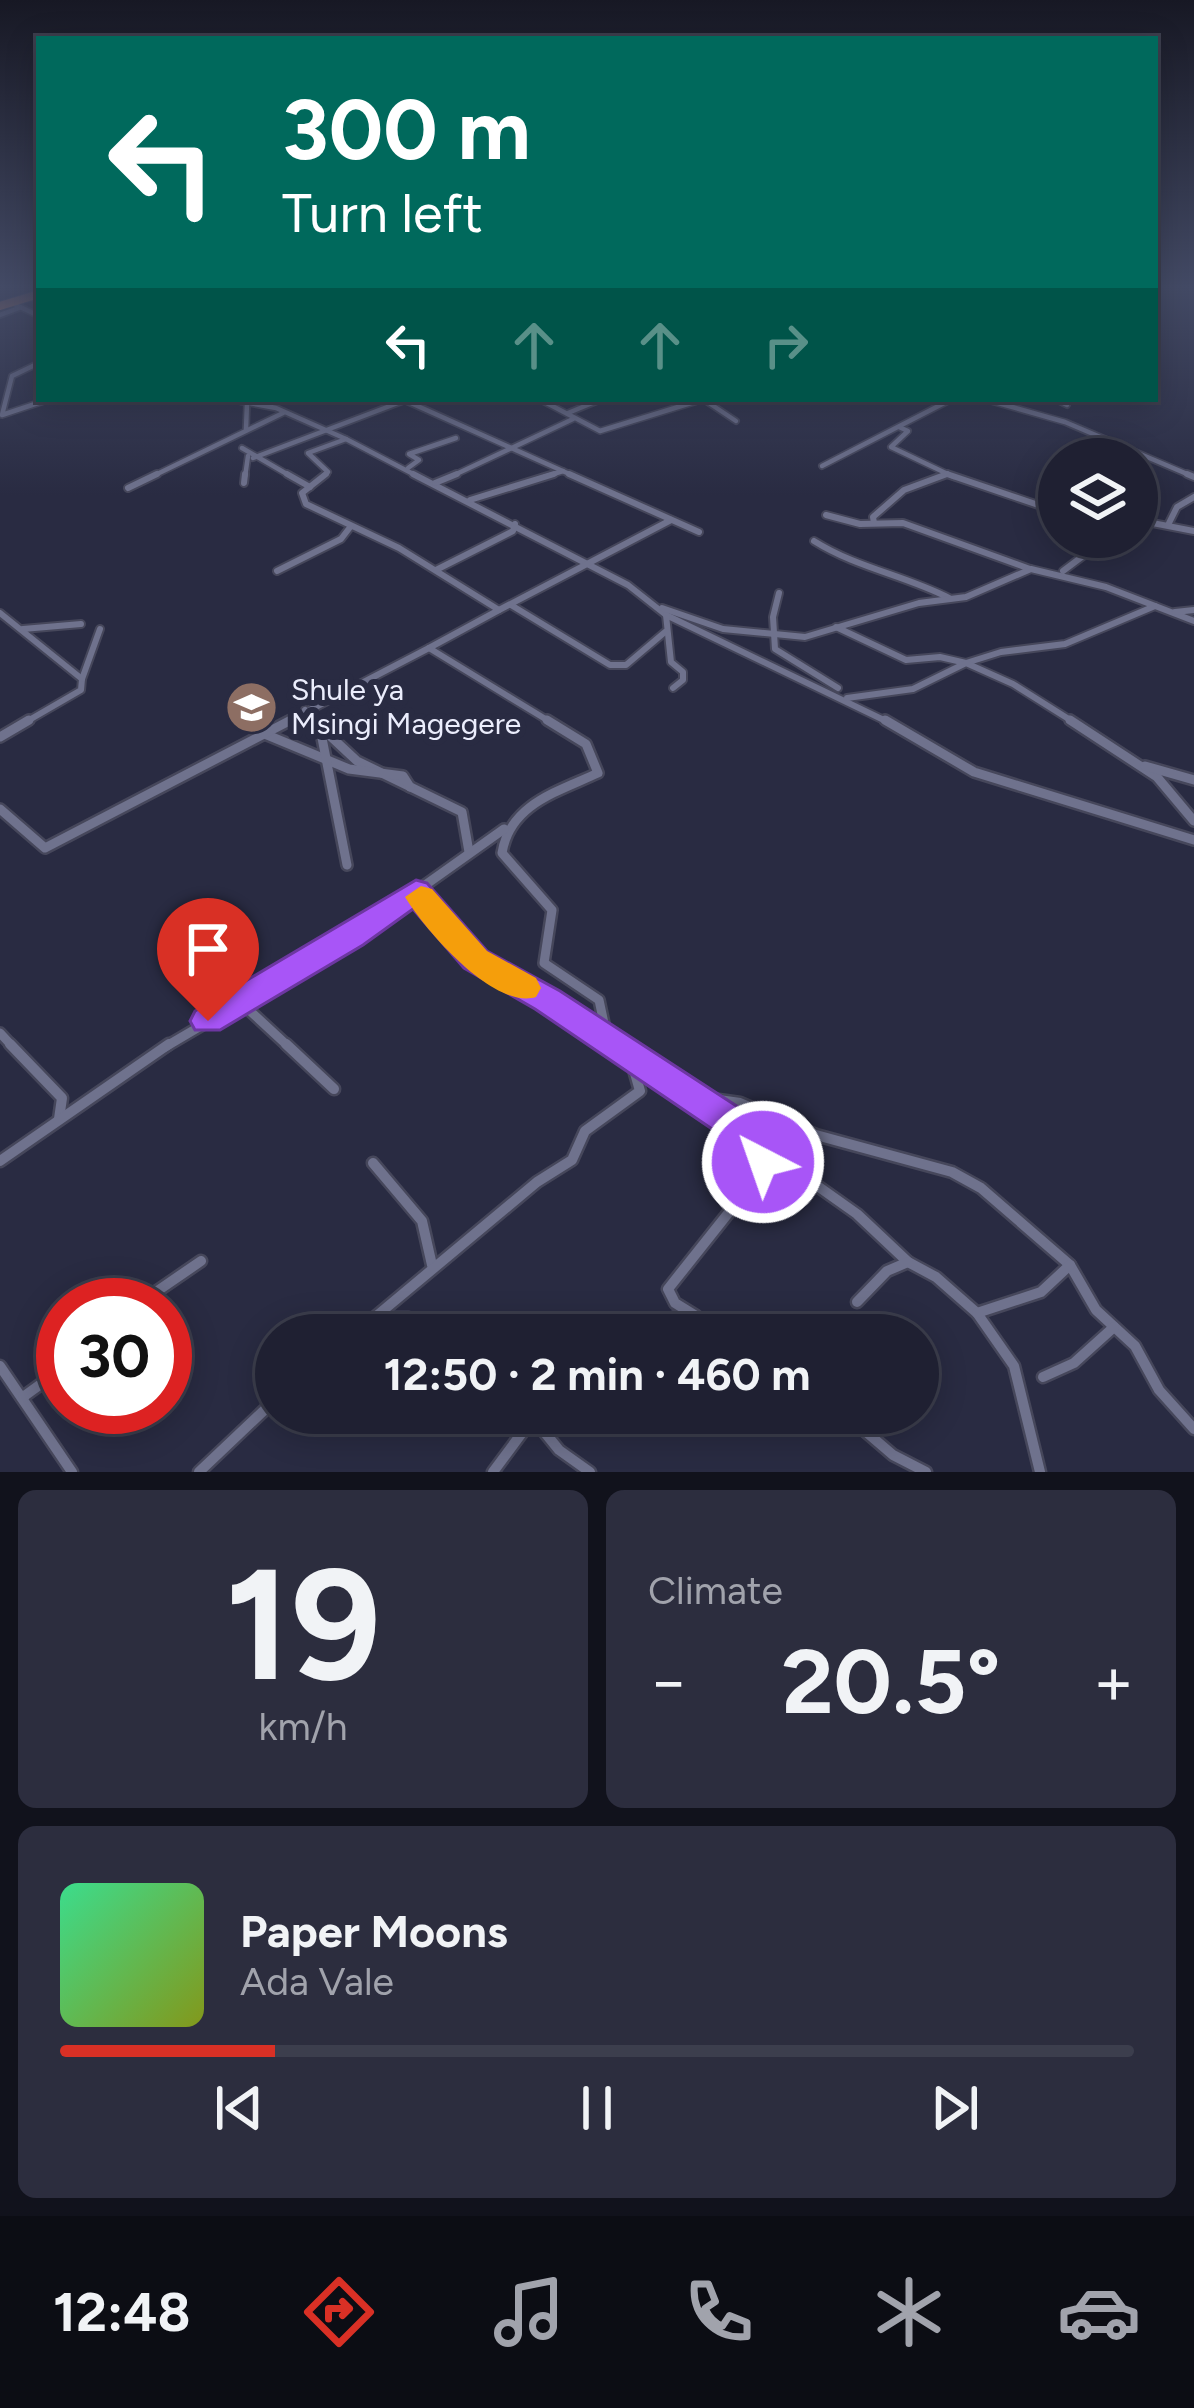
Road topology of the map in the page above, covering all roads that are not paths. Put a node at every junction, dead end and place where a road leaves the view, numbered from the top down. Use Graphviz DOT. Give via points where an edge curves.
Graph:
graph roads {
  1 [pos="36,364"];
  2 [pos="41,402"];
  3 [pos="242,402"];
  4 [pos="397,402"];
  5 [pos="412,402"];
  6 [pos="544,402"];
  7 [pos="596,402"];
  8 [pos="693,402"];
  9 [pos="708,402"];
  10 [pos="946,402"];
  11 [pos="996,402"];
  12 [pos="1060,402"];
  13 [pos="247,403"];
  14 [pos="1067,406"];
  15 [pos="285,412"];
  16 [pos="570,416"];
  17 [pos="736,421"];
  18 [pos="899,427"];
  19 [pos="322,429"];
  20 [pos="248,430"];
  21 [pos="456,438"];
  22 [pos="346,439"];
  23 [pos="509,446"];
  24 [pos="248,454"];
  25 [pos="822,466"];
  26 [pos="407,469"];
  27 [pos="565,471"];
  28 [pos="950,474"];
  29 [pos="1194,477"];
  30 [pos="244,482"];
  31 [pos="435,483"];
  32 [pos="310,487"];
  33 [pos="128,488"];
  34 [pos="1194,497"];
  35 [pos="468,501"];
  36 [pos="1038,506"];
  37 [pos="826,515"];
  38 [pos="673,520"];
  39 [pos="874,523"];
  40 [pos="1158,523"];
  41 [pos="515,524"];
  42 [pos="351,525"];
  43 [pos="1168,525"];
  44 [pos="1194,531"];
  45 [pos="699,532"];
  46 [pos="814,542"];
  47 [pos="1081,558"];
  48 [pos="584,562"];
  49 [pos="1031,569"];
  50 [pos="436,570"];
  51 [pos="277,571"];
  52 [pos="1063,571"];
  53 [pos="779,593"];
  54 [pos="951,598"];
  55 [pos="511,605"];
  56 [pos="1156,605"];
  57 [pos="655,606"];
  58 [pos="499,610"];
  59 [pos="1194,610"];
  60 [pos="0,613"];
  61 [pos="1173,613"];
  62 [pos="666,615"];
  63 [pos="1194,622"];
  64 [pos="82,624"];
  65 [pos="835,627"];
  66 [pos="100,629"];
  67 [pos="22,630"];
  68 [pos="665,632"];
  69 [pos="776,633"];
  70 [pos="429,647"];
  71 [pos="966,664"];
  72 [pos="82,679"];
  73 [pos="673,688"];
  74 [pos="845,698"];
  75 [pos="861,700"];
  76 [pos="305,710"];
  77 [pos="259,732"];
  78 [pos="321,735"];
  79 [pos="0,737"];
  80 [pos="327,762"];
  81 [pos="1138,764"];
  82 [pos="373,776"];
  83 [pos="1194,780"];
  84 [pos="0,809"];
  85 [pos="1194,821"];
  86 [pos="506,828"];
  87 [pos="1194,840"];
  88 [pos="469,854"];
  89 [pos="347,865"];
  90 [pos="416,891"];
  91 [pos="246,998"];
  92 [pos="0,1033"];
  93 [pos="629,1054"];
  94 [pos="334,1089"];
  95 [pos="691,1096"];
  96 [pos="59,1119"];
  97 [pos="761,1142"];
  98 [pos="0,1161"];
  99 [pos="373,1163"];
  100 [pos="201,1261"];
  101 [pos="908,1262"];
  102 [pos="1070,1265"];
  103 [pos="433,1267"];
  104 [pos="176,1278"];
  105 [pos="857,1302"];
  106 [pos="976,1313"];
  107 [pos="379,1314"];
  108 [pos="693,1314"];
  109 [pos="1114,1327"];
  110 [pos="0,1366"];
  111 [pos="1042,1377"];
  112 [pos="36,1388"];
  113 [pos="23,1397"];
  114 [pos="255,1419"];
  115 [pos="1194,1429"];
  116 [pos="522,1434"];
  117 [pos="548,1434"];
  118 [pos="868,1434"];
  119 [pos="72,1472"];
  120 [pos="199,1472"];
  121 [pos="493,1472"];
  122 [pos="590,1472"];
  123 [pos="926,1472"];
  124 [pos="1040,1472"];
  1 -- 2 [label="street" via="12,376 2,415"];
  3 -- 13 [label="street"];
  4 -- 19 [label="street"];
  5 -- 23 [label="street"];
  6 -- 16 [label="street"];
  7 -- 16 [label="street"];
  8 -- 16 [label="street" via="600,431"];
  9 -- 17 [label="street"];
  10 -- 18 [label="street"];
  11 -- 29 [label="street" via="1066,422"];
  12 -- 14 [label="street"];
  13 -- 15 [label="street"];
  13 -- 20 [label="street"];
  15 -- 19 [label="street"];
  15 -- 20 [label="street"];
  16 -- 23 [label="street"];
  18 -- 25 [label="street"];
  18 -- 28 [label="street" via="908,430 891,447"];
  19 -- 22 [label="street"];
  19 -- 24 [label="street"];
  20 -- 33 [label="street"];
  21 -- 26 [label="street" via="409,454 419,460"];
  22 -- 26 [label="street"];
  22 -- 32 [label="street" via="308,453 328,467"];
  23 -- 27 [label="street"];
  23 -- 31 [label="street"];
  24 -- 30 [label="street"];
  24 -- 32 [label="street"];
  26 -- 31 [label="street"];
  27 -- 35 [label="street"];
  27 -- 38 [label="street"];
  28 -- 36 [label="street"];
  28 -- 39 [label="street" via="904,490"];
  31 -- 35 [label="street"];
  32 -- 42 [label="street" via="302,493 306,503"];
  34 -- 43 [label="street"];
  35 -- 41 [label="street"];
  37 -- 39 [label="street"];
  38 -- 45 [label="street"];
  38 -- 48 [label="street"];
  39 -- 49 [label="street" via="922,528"];
  40 -- 43 [label="street"];
  41 -- 48 [label="street"];
  41 -- 50 [label="street"];
  42 -- 50 [label="street"];
  42 -- 51 [label="street" via="341,539"];
  43 -- 44 [label="street"];
  46 -- 54 [label="street" via="851,564"];
  47 -- 52 [label="street"];
  48 -- 55 [label="street"];
  48 -- 57 [label="street"];
  49 -- 54 [label="street"];
  49 -- 56 [label="street"];
  50 -- 58 [label="street"];
  53 -- 69 [label="street"];
  54 -- 65 [label="street"];
  55 -- 58 [label="street"];
  55 -- 68 [label="street" via="610,665 626,664"];
  56 -- 61 [label="street"];
  56 -- 71 [label="street" via="1065,644"];
  57 -- 62 [label="street"];
  57 -- 69 [label="street" via="723,629"];
  58 -- 70 [label="street"];
  59 -- 61 [label="street"];
  60 -- 67 [label="street"];
  61 -- 63 [label="street"];
  62 -- 68 [label="street"];
  62 -- 74 [label="street"];
  64 -- 67 [label="street"];
  65 -- 69 [label="street" via="805,637"];
  65 -- 71 [label="street" via="906,660"];
  66 -- 72 [label="street"];
  67 -- 72 [label="street"];
  68 -- 73 [label="street" via="671,662 683,672"];
  69 -- 75 [label="street" via="784,658"];
  70 -- 76 [label="street"];
  70 -- 86 [label="street" via="592,755 598,772 533,803"];
  71 -- 75 [label="street" via="913,689"];
  71 -- 81 [label="street"];
  72 -- 79 [label="street" via="70,700"];
  74 -- 75 [label="street"];
  74 -- 87 [label="street" via="974,772"];
  76 -- 77 [label="street"];
  76 -- 78 [label="street"];
  77 -- 80 [label="street"];
  77 -- 84 [label="street" via="45,848"];
  78 -- 80 [label="street"];
  78 -- 82 [label="street"];
  80 -- 82 [label="street"];
  80 -- 89 [label="street"];
  81 -- 83 [label="street"];
  81 -- 85 [label="street"];
  82 -- 88 [label="street" via="463,812"];
  86 -- 88 [label="street"];
  86 -- 93 [label="street" via="502,853 554,907 558,922 544,963 599,1000 605,1028"];
  88 -- 90 [label="street"];
  90 -- 91 [label="street"];
  90 -- 93 [label="street" via="476,959"];
  91 -- 94 [label="street" via="249,1010"];
  91 -- 96 [label="street"];
  92 -- 96 [label="street" via="62,1098"];
  93 -- 95 [label="street"];
  93 -- 103 [label="street" via="640,1091 585,1131 572,1160"];
  95 -- 97 [label="street"];
  95 -- 102 [label="street" via="740,1103 816,1135 952,1172 982,1187"];
  96 -- 98 [label="street"];
  97 -- 101 [label="street"];
  97 -- 108 [label="street" via="753,1182 668,1289"];
  99 -- 103 [label="street" via="422,1221"];
  100 -- 104 [label="street"];
  101 -- 105 [label="street"];
  101 -- 106 [label="street"];
  102 -- 106 [label="street" via="1041,1292"];
  102 -- 109 [label="street"];
  103 -- 107 [label="street"];
  106 -- 124 [label="street" via="1014,1366"];
  109 -- 111 [label="street" via="1074,1363"];
  109 -- 115 [label="street"];
  110 -- 113 [label="street"];
  112 -- 113 [label="street"];
  113 -- 119 [label="street"];
  114 -- 120 [label="street"];
  116 -- 121 [label="street"];
  117 -- 122 [label="street"];
  118 -- 123 [label="street"];
}
